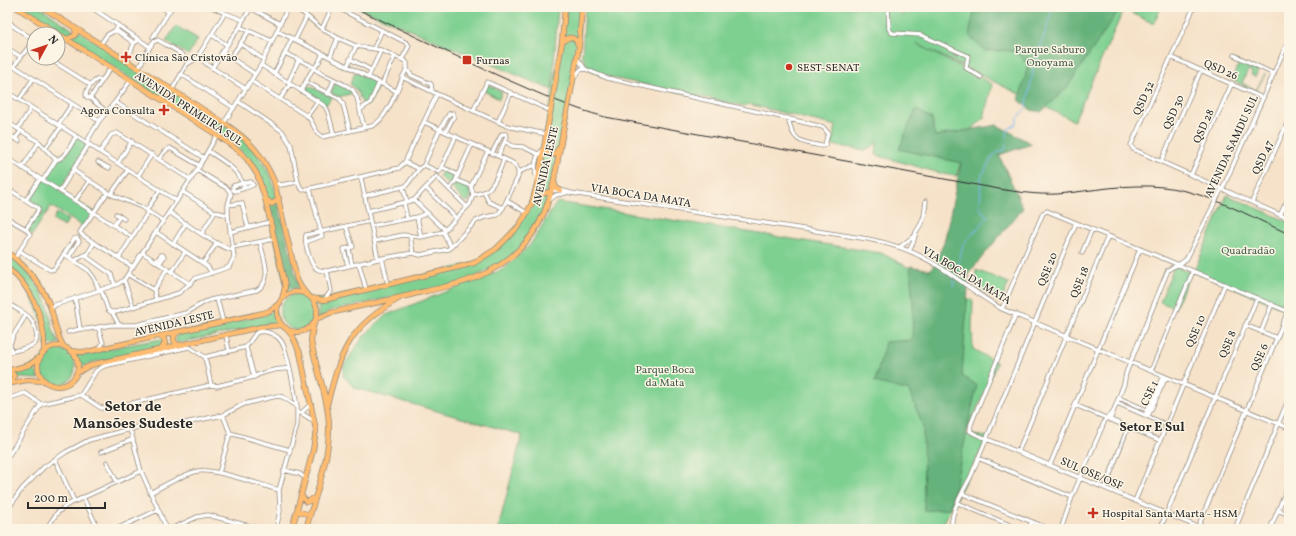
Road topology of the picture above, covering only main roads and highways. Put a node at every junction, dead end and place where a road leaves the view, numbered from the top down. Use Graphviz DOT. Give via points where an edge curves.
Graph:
graph roads {
  1 [pos="16,7"];
  2 [pos="42,7"];
  3 [pos="566,7"];
  4 [pos="582,7"];
  5 [pos="75,29"];
  6 [pos="67,39"];
  7 [pos="562,43"];
  8 [pos="579,46"];
  9 [pos="169,89"];
  10 [pos="160,98"];
  11 [pos="194,104"];
  12 [pos="188,116"];
  13 [pos="561,142"];
  14 [pos="544,149"];
  15 [pos="553,180"];
  16 [pos="560,190"];
  17 [pos="551,191"];
  18 [pos="265,198"];
  19 [pos="279,198"];
  20 [pos="532,203"];
  21 [pos="7,252"];
  22 [pos="7,268"];
  23 [pos="309,296"];
  24 [pos="402,297"];
  25 [pos="281,301"];
  26 [pos="315,321"];
  27 [pos="284,326"];
  28 [pos="177,332"];
  29 [pos="159,336"];
  30 [pos="179,345"];
  31 [pos="64,347"];
  32 [pos="160,350"];
  33 [pos="44,351"];
  34 [pos="70,351"];
  35 [pos="40,356"];
  36 [pos="8,371"];
  37 [pos="76,374"];
  38 [pos="44,381"];
  39 [pos="10,383"];
  40 [pos="326,406"];
  41 [pos="302,495"];
  42 [pos="314,498"];
  43 [pos="297,511"];
  44 [pos="310,515"];
  45 [pos="292,529"];
  46 [pos="306,529"];
  1 -- 6 [label="main road, AVENIDA PRIMEIRA SUL"];
  2 -- 5 [label="main road, AVENIDA PRIMEIRA SUL"];
  3 -- 7 [label="main road, AVENIDA LESTE"];
  4 -- 8 [label="main road, AVENIDA LESTE"];
  5 -- 6 [label="main road" via="74,36"];
  5 -- 9 [label="main road, AVENIDA PRIMEIRA SUL"];
  6 -- 10 [label="main road, AVENIDA PRIMEIRA SUL"];
  7 -- 8 [label="main road" via="572,37"];
  7 -- 14 [label="main road, AVENIDA LESTE, bridge"];
  8 -- 13 [label="main road, AVENIDA LESTE, bridge"];
  9 -- 10 [label="main road" via="168,95"];
  9 -- 11 [label="main road, AVENIDA PRIMEIRA SUL"];
  10 -- 12 [label="main road, AVENIDA PRIMEIRA SUL"];
  11 -- 12 [label="main road" via="187,108"];
  11 -- 19 [label="main road, AVENIDA PRIMEIRA SUL" via="253,145 267,165"];
  12 -- 18 [label="main road, AVENIDA PRIMEIRA SUL" via="233,145 247,159 257,174"];
  13 -- 14 [label="main road" via="554,155 549,155"];
  13 -- 15 [label="main road, AVENIDA LESTE"];
  14 -- 20 [label="main road, AVENIDA LESTE"];
  15 -- 16 [label="main road" via="556,188"];
  15 -- 17 [label="main road, AVENIDA LESTE"];
  17 -- 20 [label="main road" via="540,195"];
  17 -- 24 [label="main road, AVENIDA LESTE" via="543,215 528,239 518,251 493,270 464,282"];
  18 -- 19 [label="main road" via="272,204"];
  18 -- 25 [label="main road, AVENIDA PRIMEIRA SUL" via="285,287"];
  19 -- 23 [label="main road, AVENIDA PRIMEIRA SUL" via="297,280"];
  20 -- 23 [label="main road, AVENIDA LESTE" via="519,226 505,241 474,263 324,300"];
  21 -- 31 [label="main road" via="37,282 50,306 57,335"];
  22 -- 33 [label="main road" via="33,300 44,337"];
  23 -- 25 [label="main road" via="294,292"];
  23 -- 26 [label="main road" via="316,306"];
  24 -- 26 [label="main road, AVENIDA LESTE" via="330,312"];
  24 -- 40 [label="main road" via="376,312 355,334 336,369"];
  25 -- 27 [label="main road" via="278,316"];
  25 -- 28 [label="main road, AVENIDA LESTE" via="263,313"];
  26 -- 27 [label="main road" via="303,331 294,332"];
  26 -- 40 [label="main road" via="311,341"];
  27 -- 30 [label="main road, AVENIDA LESTE" via="262,327"];
  27 -- 41 [label="main road" via="297,343 316,430"];
  28 -- 29 [label="main road, AVENIDA LESTE"];
  28 -- 30 [label="main road" via="174,340"];
  29 -- 32 [label="main road" via="165,343"];
  29 -- 34 [label="main road, AVENIDA LESTE" via="87,352"];
  30 -- 32 [label="main road, AVENIDA LESTE"];
  31 -- 33 [label="main road" via="50,347"];
  31 -- 34 [label="main road"];
  32 -- 37 [label="main road, AVENIDA LESTE" via="90,366"];
  33 -- 35 [label="main road"];
  34 -- 37 [label="main road" via="77,361"];
  35 -- 36 [label="main road" via="29,365"];
  35 -- 38 [label="main road" via="38,370"];
  36 -- 39 [label="main road" via="14,376"];
  37 -- 38 [label="main road" via="68,384 62,386 50,385"];
  38 -- 39 [label="main road"];
  40 -- 42 [label="main road" via="328,447"];
  41 -- 42 [label="main road" via="306,502"];
  41 -- 43 [label="main road"];
  42 -- 44 [label="main road"];
  43 -- 44 [label="main road"];
  43 -- 45 [label="main road"];
  44 -- 46 [label="main road"];
}
